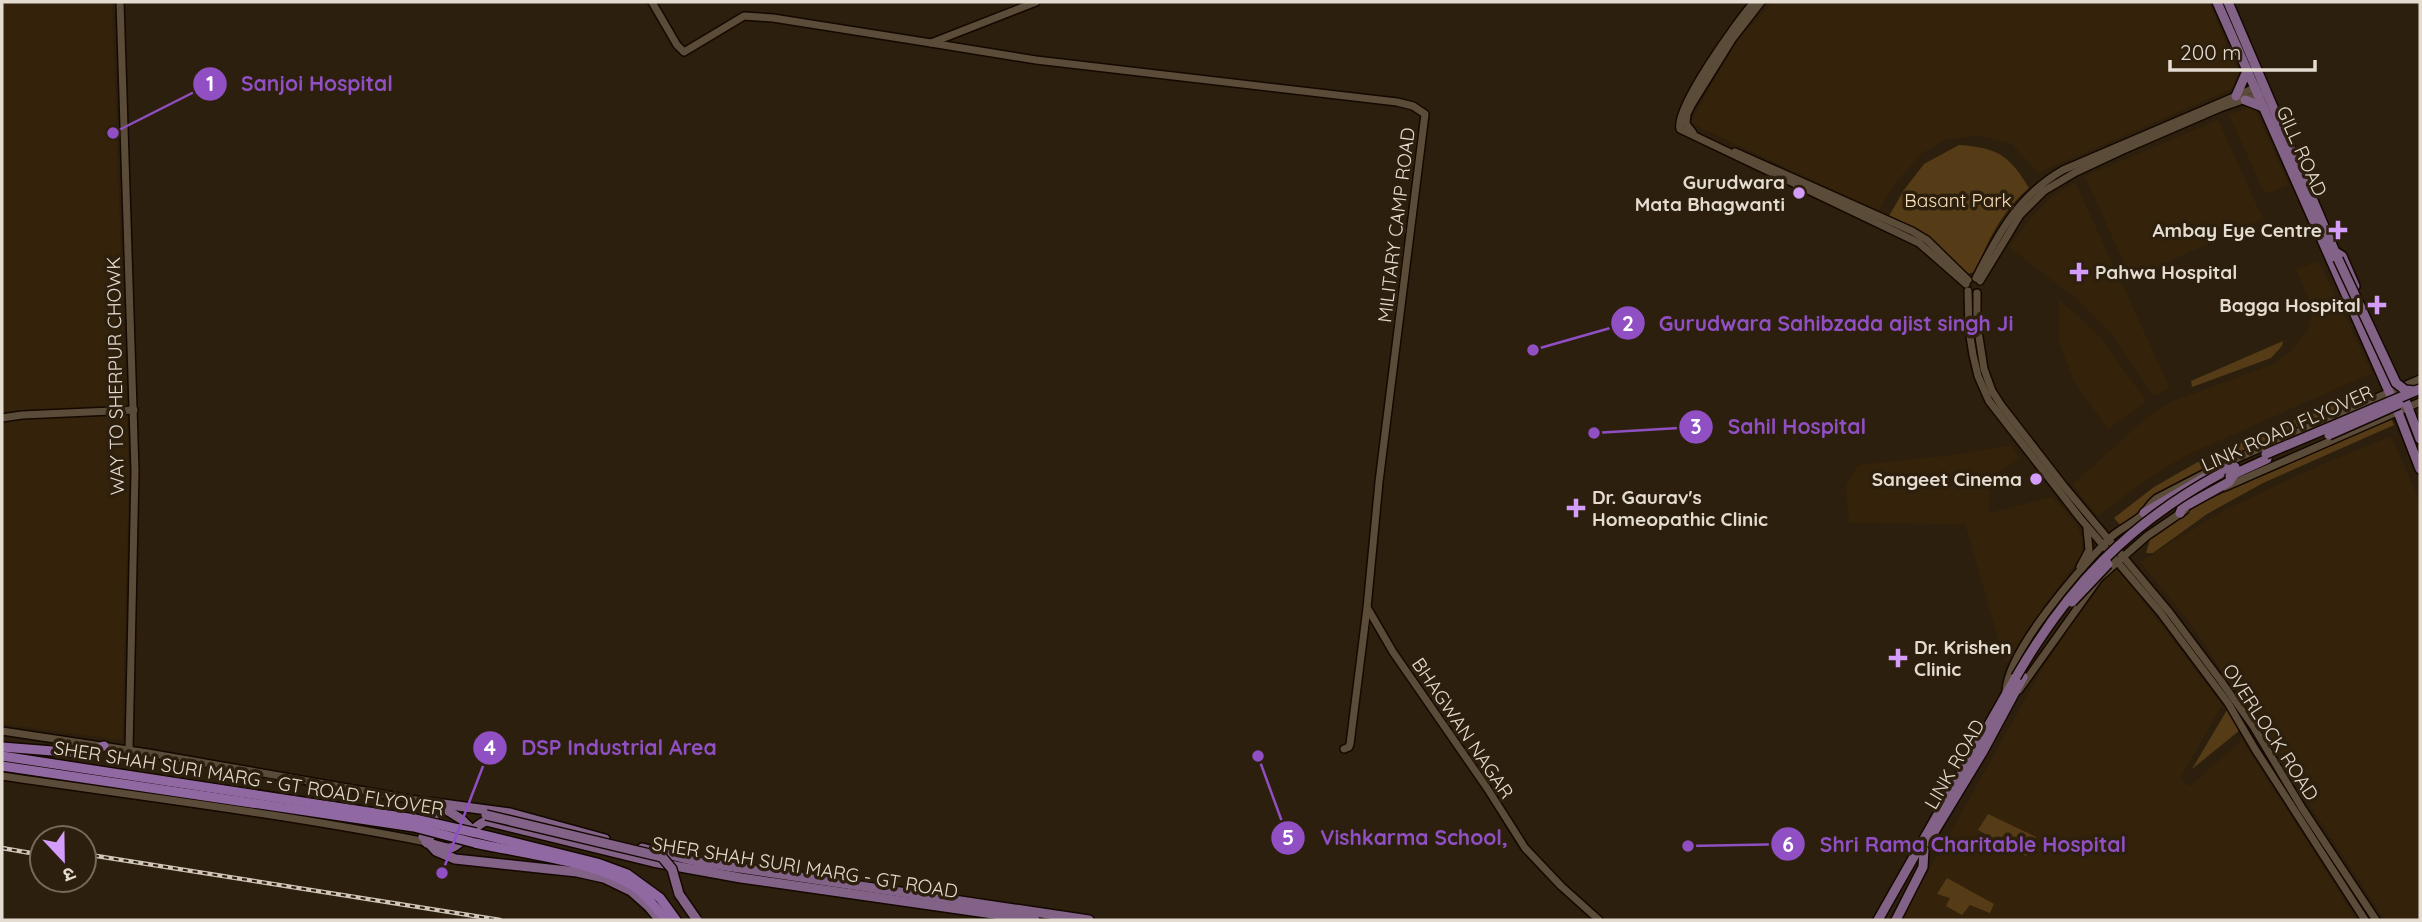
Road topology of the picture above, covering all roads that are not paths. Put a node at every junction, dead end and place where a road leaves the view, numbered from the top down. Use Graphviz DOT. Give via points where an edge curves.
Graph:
graph roads {
  1 [pos="120,2"];
  2 [pos="652,2"];
  3 [pos="1036,2"];
  4 [pos="1754,2"];
  5 [pos="1761,2"];
  6 [pos="2217,2"];
  7 [pos="2228,2"];
  8 [pos="931,43"];
  9 [pos="2247,71"];
  10 [pos="2261,90"];
  11 [pos="2241,98"];
  12 [pos="2263,107"];
  13 [pos="2337,255"];
  14 [pos="1972,283"];
  15 [pos="1977,293"];
  16 [pos="2420,379"];
  17 [pos="2400,387"];
  18 [pos="2389,392"];
  19 [pos="2418,392"];
  20 [pos="2420,402"];
  21 [pos="2408,408"];
  22 [pos="134,410"];
  23 [pos="2398,412"];
  24 [pos="2,418"];
  25 [pos="2420,439"];
  26 [pos="2420,469"];
  27 [pos="2235,470"];
  28 [pos="2181,511"];
  29 [pos="2144,513"];
  30 [pos="2086,524"];
  31 [pos="2106,542"];
  32 [pos="2137,546"];
  33 [pos="2121,561"];
  34 [pos="2128,569"];
  35 [pos="2054,601"];
  36 [pos="1367,608"];
  37 [pos="2010,693"];
  38 [pos="2,731"];
  39 [pos="104,746"];
  40 [pos="2,747"];
  41 [pos="1344,749"];
  42 [pos="129,750"];
  43 [pos="2,756"];
  44 [pos="2,766"];
  45 [pos="2,776"];
  46 [pos="90,783"];
  47 [pos="433,803"];
  48 [pos="476,807"];
  49 [pos="415,823"];
  50 [pos="474,835"];
  51 [pos="426,842"];
  52 [pos="1922,847"];
  53 [pos="1916,858"];
  54 [pos="619,883"];
  55 [pos="660,920"];
  56 [pos="666,920"];
  57 [pos="676,920"];
  58 [pos="697,920"];
  59 [pos="1035,920"];
  60 [pos="1090,920"];
  61 [pos="1599,920"];
  62 [pos="1875,920"];
  63 [pos="1885,920"];
  64 [pos="1896,920"];
  65 [pos="2365,920"];
  66 [pos="2376,920"];
  1 -- 22 [label="street, WAY TO SHERPUR CHOWK"];
  2 -- 8 [label="street" via="682,52 744,16"];
  3 -- 8 [label="street"];
  4 -- 14 [label="street" via="1684,106 1678,126 1919,243"];
  5 -- 14 [label="street" via="1698,94 1687,114 1688,129 1912,231"];
  6 -- 9 [label="main road, GILL ROAD"];
  7 -- 10 [label="main road, GILL ROAD"];
  8 -- 36 [label="street, MILITARY CAMP ROAD" via="1036,60 1397,102 1423,112"];
  9 -- 10 [label="main road, GILL ROAD"];
  9 -- 11 [label="main road"];
  10 -- 11 [label="street"];
  10 -- 12 [label="main road, GILL ROAD"];
  10 -- 13 [label="main road, GILL ROAD"];
  11 -- 12 [label="main road"];
  11 -- 14 [label="street" via="2076,172 2044,191 2020,215"];
  12 -- 18 [label="main road, GILL ROAD"];
  13 -- 17 [label="main road, GILL ROAD" via="2342,256"];
  13 -- 19 [label="main road, bridge" via="2396,383"];
  14 -- 15 [label="street" via="1972,294"];
  14 -- 15 [label="street" via="1981,289"];
  14 -- 30 [label="street" via="1967,309 1973,355 1989,401"];
  15 -- 31 [label="street" via="1977,324 1992,391"];
  16 -- 17 [label="street"];
  17 -- 18 [label="street"];
  17 -- 21 [label="main road, GILL ROAD"];
  18 -- 23 [label="main road, GILL ROAD"];
  18 -- 29 [label="street" via="2178,485 2148,504"];
  19 -- 27 [label="main road, LINK ROAD FLYOVER, bridge"];
  20 -- 21 [label="street"];
  21 -- 23 [label="street"];
  21 -- 25 [label="main road, GILL ROAD"];
  22 -- 24 [label="street"];
  22 -- 42 [label="street, WAY TO SHERPUR CHOWK"];
  23 -- 26 [label="main road, GILL ROAD"];
  23 -- 28 [label="street" via="2254,472"];
  27 -- 28 [label="main road" via="2228,482"];
  27 -- 29 [label="main road, bridge" via="2216,471"];
  27 -- 37 [label="main road, LINK ROAD FLYOVER, bridge" via="2196,487 2161,510 2091,571 2054,616"];
  28 -- 32 [label="street"];
  29 -- 31 [label="street"];
  30 -- 31 [label="street"];
  30 -- 35 [label="street" via="2089,550"];
  31 -- 33 [label="street"];
  31 -- 35 [label="street"];
  32 -- 33 [label="street"];
  32 -- 34 [label="street"];
  33 -- 34 [label="street"];
  33 -- 37 [label="street" via="2099,578 2024,684"];
  34 -- 65 [label="street, OVERLOCK ROAD" via="2228,703"];
  34 -- 66 [label="street, OVERLOCK ROAD" via="2170,614 2253,726"];
  35 -- 37 [label="street" via="2013,665 2008,677"];
  36 -- 41 [label="street, MILITARY CAMP ROAD" via="1350,744"];
  36 -- 61 [label="street, BHAGWAN NAGAR" via="1525,848"];
  37 -- 52 [label="main road, LINK ROAD"];
  38 -- 39 [label="street"];
  39 -- 40 [label="highway" via="78,753"];
  39 -- 42 [label="street"];
  42 -- 47 [label="street"];
  43 -- 49 [label="highway, SHER SHAH SURI MARG - GT ROAD FLYOVER"];
  44 -- 46 [label="highway, SHER SHAH SURI MARG - GT ROAD FLYOVER"];
  45 -- 46 [label="street, SHER SHAH SURI MARG - GT ROAD"];
  46 -- 49 [label="highway, SHER SHAH SURI MARG - GT ROAD FLYOVER"];
  46 -- 51 [label="street, SHER SHAH SURI MARG - GT ROAD"];
  47 -- 48 [label="main road, SHER SHAH SURI MARG - GT ROAD"];
  47 -- 50 [label="main road" via="461,820"];
  47 -- 51 [label="main road"];
  48 -- 58 [label="main road, bridge" via="486,815 662,857"];
  48 -- 60 [label="main road, SHER SHAH SURI MARG - GT ROAD" via="699,863"];
  49 -- 50 [label="highway, SHER SHAH SURI MARG - GT ROAD FLYOVER, bridge"];
  50 -- 51 [label="main road, SHER SHAH SURI MARG - GT ROAD" via="451,848"];
  50 -- 54 [label="highway, SHER SHAH SURI MARG - GT ROAD FLYOVER" via="580,866"];
  50 -- 57 [label="highway, SHER SHAH SURI MARG - GT ROAD FLYOVER" via="627,874 660,898"];
  50 -- 59 [label="main road, SHER SHAH SURI MARG - GT ROAD" via="477,824 489,821 653,862 741,878"];
  51 -- 54 [label="main road" via="455,859 577,872"];
  52 -- 53 [label="main road"];
  52 -- 62 [label="main road" via="1912,851"];
  52 -- 64 [label="main road" via="1923,867"];
  53 -- 62 [label="main road"];
  53 -- 63 [label="main road"];
  54 -- 55 [label="main road"];
  54 -- 56 [label="highway, SHER SHAH SURI MARG - GT ROAD FLYOVER" via="645,895"];
}
